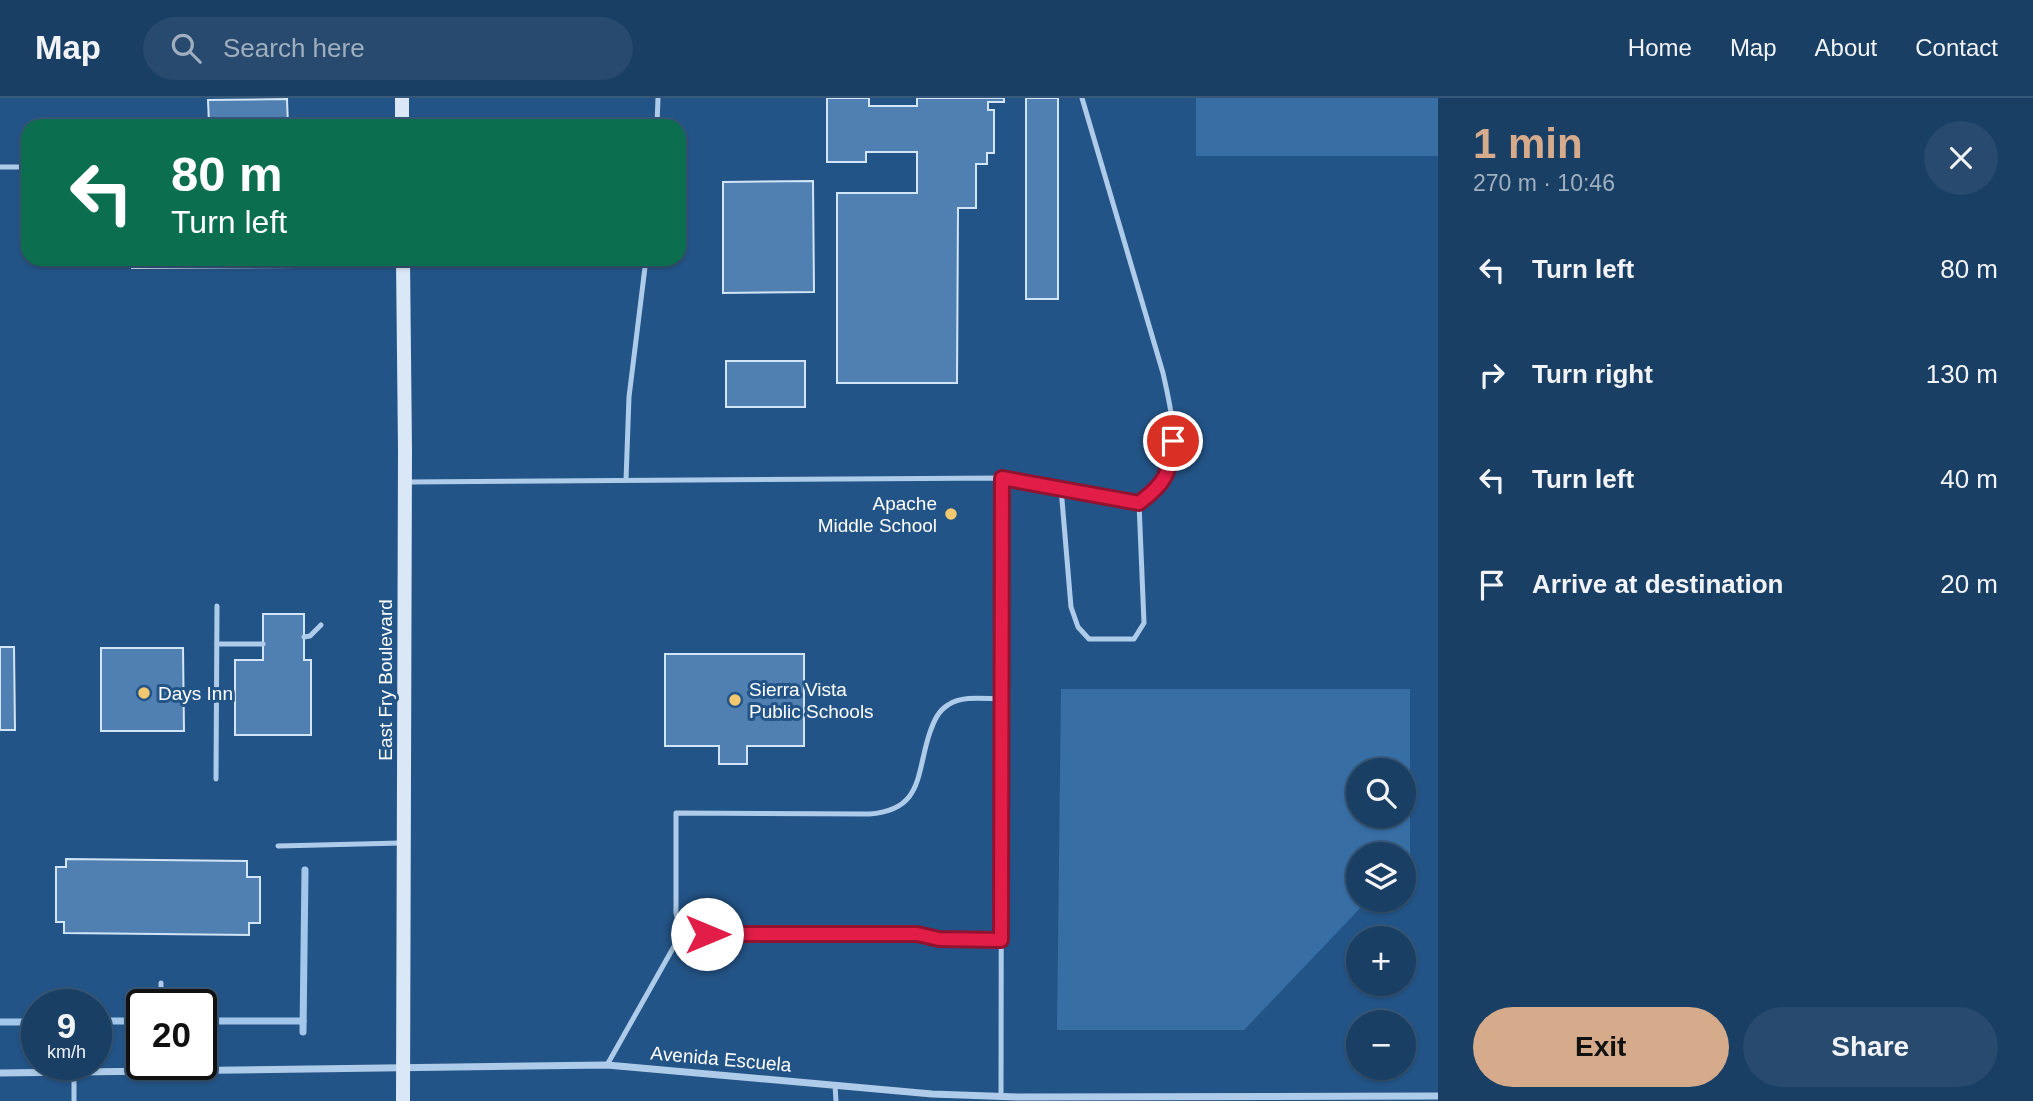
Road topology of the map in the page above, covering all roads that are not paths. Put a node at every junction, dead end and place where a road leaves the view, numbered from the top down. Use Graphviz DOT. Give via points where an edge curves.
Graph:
graph roads {
  1 [pos="402,98"];
  2 [pos="658,98"];
  3 [pos="1082,98"];
  4 [pos="402,119"];
  5 [pos="657,119"];
  6 [pos="0,167"];
  7 [pos="21,167"];
  8 [pos="403,266"];
  9 [pos="645,266"];
  10 [pos="1002,478"];
  11 [pos="626,480"];
  12 [pos="405,482"];
  13 [pos="1061,488"];
  14 [pos="1139,503"];
  15 [pos="217,606"];
  16 [pos="321,625"];
  17 [pos="304,637"];
  18 [pos="217,644"];
  19 [pos="263,644"];
  20 [pos="1002,699"];
  21 [pos="216,779"];
  22 [pos="404,843"];
  23 [pos="278,846"];
  24 [pos="681,934"];
  25 [pos="1001,940"];
  26 [pos="161,983"];
  27 [pos="161,989"];
  28 [pos="607,1065"];
  29 [pos="217,1068"];
  30 [pos="403,1069"];
  31 [pos="0,1073"];
  32 [pos="21,1073"];
  33 [pos="74,1080"];
  34 [pos="835,1085"];
  35 [pos="1001,1096"];
  36 [pos="1438,1096"];
  37 [pos="74,1101"];
  38 [pos="403,1101"];
  39 [pos="836,1101"];
  1 -- 4 [label="main road"];
  2 -- 5 [label="lane"];
  3 -- 14 [label="lane" via="1163,373 1172,419 1170,467 1159,488"];
  6 -- 7 [label="lane"];
  8 -- 12 [label="main road, East Fry Boulevard"];
  9 -- 11 [label="lane" via="629,397"];
  10 -- 11 [label="lane"];
  10 -- 13 [label="lane"];
  10 -- 20 [label="lane"];
  11 -- 12 [label="lane"];
  12 -- 22 [label="main road, East Fry Boulevard"];
  13 -- 14 [label="lane"];
  13 -- 14 [label="lane" via="1071,607 1078,627 1089,639 1135,639 1144,622"];
  15 -- 18 [label="lane"];
  16 -- 17 [label="lane"];
  18 -- 19 [label="lane"];
  18 -- 21 [label="lane"];
  20 -- 24 [label="lane" via="960,700 939,712 917,785 894,811 676,813 676,913"];
  20 -- 25 [label="lane"];
  22 -- 23 [label="lane"];
  22 -- 30 [label="main road, East Fry Boulevard"];
  24 -- 25 [label="lane" via="917,934"];
  24 -- 28 [label="lane"];
  25 -- 35 [label="lane"];
  26 -- 27 [label="lane"];
  28 -- 30 [label="street, Avenida Escuela"];
  28 -- 34 [label="street, Avenida Escuela"];
  29 -- 30 [label="street, Avenida Escuela"];
  30 -- 38 [label="main road, East Fry Boulevard"];
  31 -- 32 [label="street, Avenida Escuela"];
  33 -- 37 [label="lane"];
  34 -- 35 [label="street, Avenida Escuela"];
  34 -- 39 [label="lane"];
  35 -- 36 [label="street, Avenida Escuela"];
}
